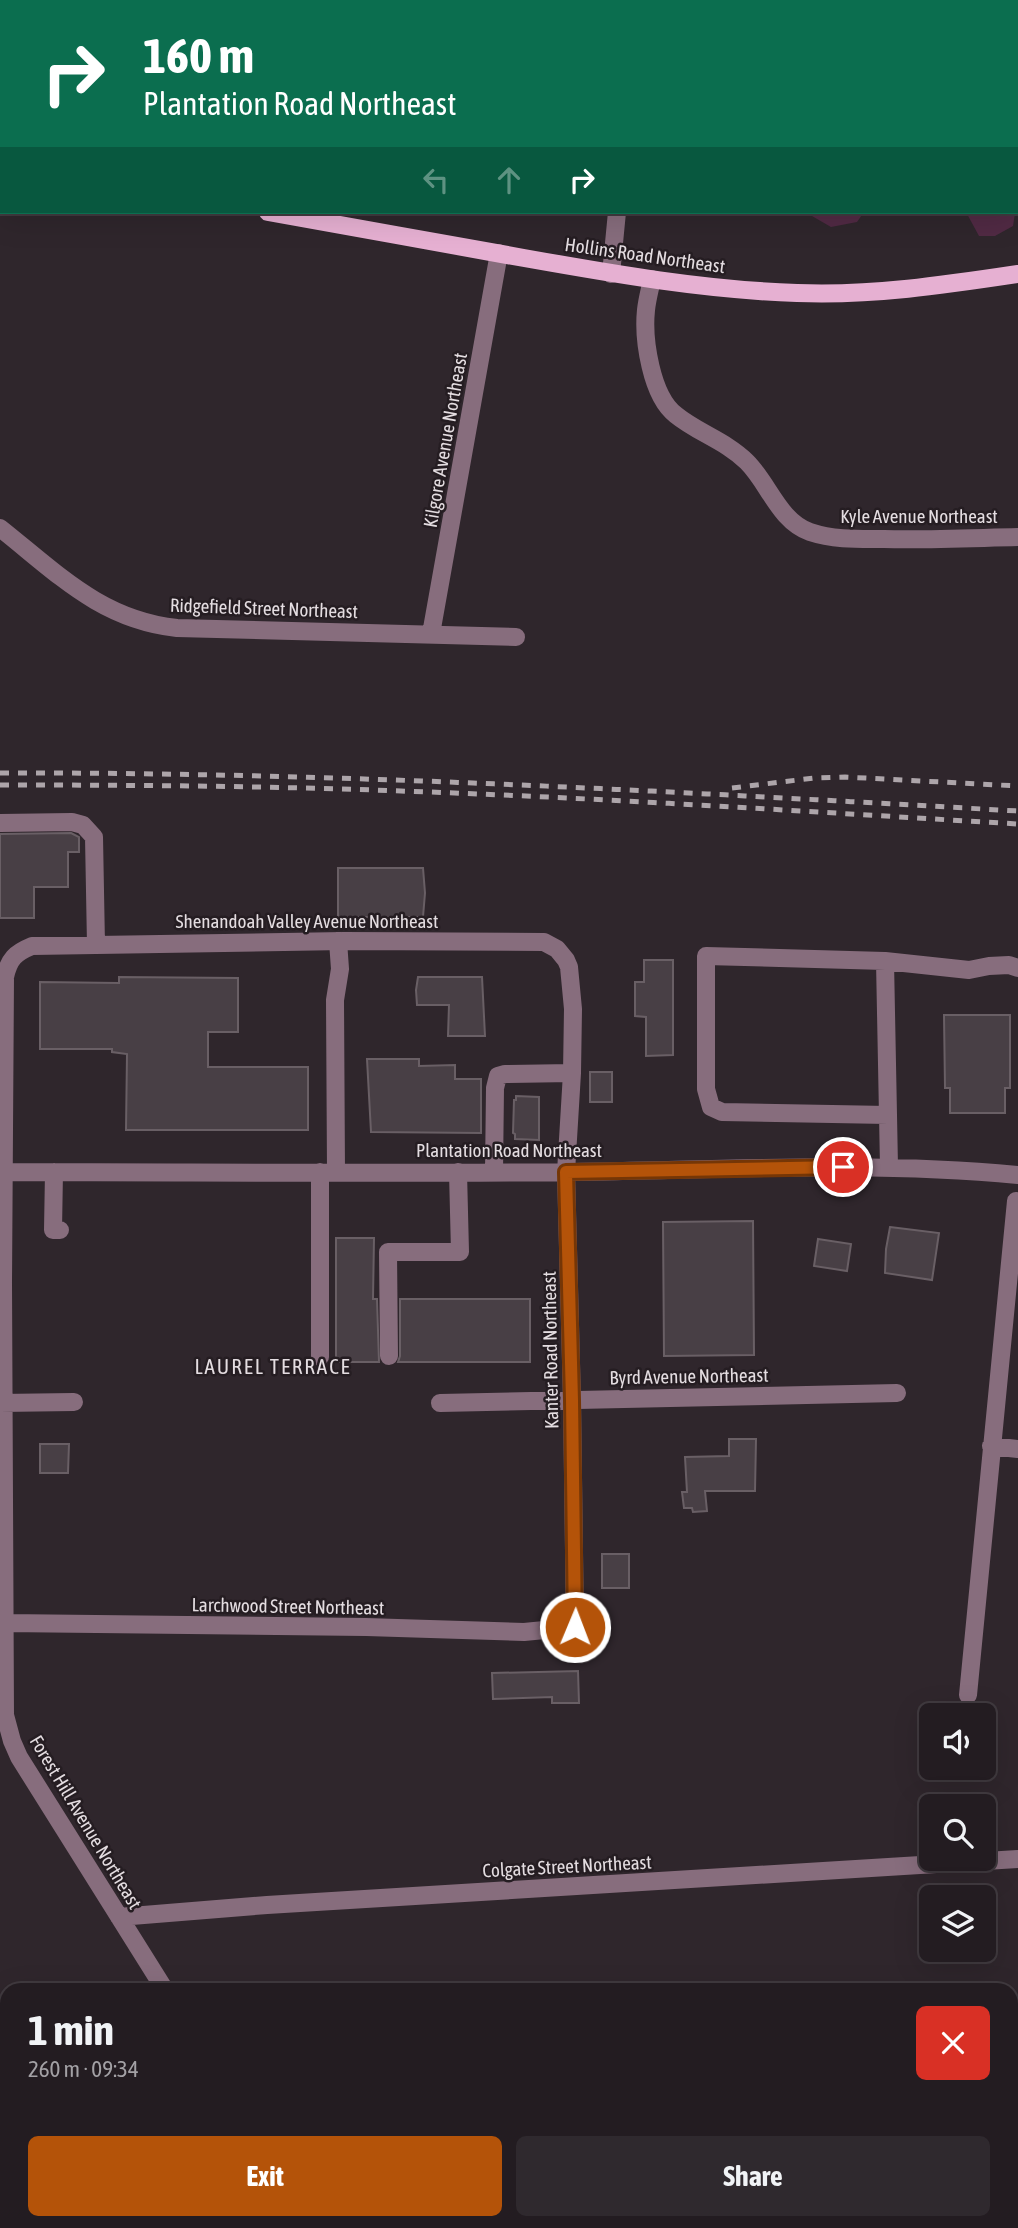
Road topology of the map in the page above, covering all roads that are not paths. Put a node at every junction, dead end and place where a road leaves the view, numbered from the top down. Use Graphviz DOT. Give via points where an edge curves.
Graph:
graph roads {
  1 [pos="279,214"];
  2 [pos="617,214"];
  3 [pos="499,253"];
  4 [pos="611,274"];
  5 [pos="1018,274"];
  6 [pos="652,279"];
  7 [pos="0,528"];
  8 [pos="1018,537"];
  9 [pos="431,634"];
  10 [pos="516,637"];
  11 [pos="0,823"];
  12 [pos="338,941"];
  13 [pos="96,945"];
  14 [pos="0,950"];
  15 [pos="20,951"];
  16 [pos="885,961"];
  17 [pos="1018,968"];
  18 [pos="572,1073"];
  19 [pos="888,1115"];
  20 [pos="889,1167"];
  21 [pos="3,1172"];
  22 [pos="54,1172"];
  23 [pos="328,1172"];
  24 [pos="458,1172"];
  25 [pos="494,1172"];
  26 [pos="566,1172"];
  27 [pos="1018,1175"];
  28 [pos="1016,1201"];
  29 [pos="60,1230"];
  30 [pos="388,1356"];
  31 [pos="320,1357"];
  32 [pos="897,1393"];
  33 [pos="572,1400"];
  34 [pos="3,1402"];
  35 [pos="74,1402"];
  36 [pos="440,1403"];
  37 [pos="991,1446"];
  38 [pos="1018,1449"];
  39 [pos="2,1623"];
  40 [pos="575,1627"];
  41 [pos="968,1695"];
  42 [pos="1018,1859"];
  43 [pos="119,1917"];
  44 [pos="161,1983"];
  1 -- 3 [label="main road, Hollins Road Northeast"];
  2 -- 4 [label="street"];
  3 -- 4 [label="main road, Hollins Road Northeast"];
  3 -- 9 [label="street, Kilgore Avenue Northeast"];
  4 -- 6 [label="main road, Hollins Road Northeast"];
  5 -- 6 [label="main road, Hollins Road Northeast" via="932,287 836,293 720,288"];
  6 -- 8 [label="street, Kyle Avenue Northeast" via="645,337 665,403 675,415 746,461 798,528 838,538"];
  7 -- 9 [label="street, Ridgefield Street Northeast" via="103,606 154,626"];
  9 -- 10 [label="street, Ridgefield Street Northeast"];
  11 -- 13 [label="street" via="72,822 83,825 94,837"];
  12 -- 13 [label="street, Shenandoah Valley Avenue Northeast"];
  12 -- 18 [label="street, Shenandoah Valley Avenue Northeast" via="544,943 557,949 569,967"];
  12 -- 23 [label="street"];
  13 -- 15 [label="street, Shenandoah Valley Avenue Northeast" via="32,946"];
  14 -- 15 [label="street, Shenandoah Valley Avenue Northeast"];
  15 -- 21 [label="street, Forest Hill Avenue Northeast" via="11,958 5,977"];
  16 -- 17 [label="street" via="969,970"];
  16 -- 19 [label="street"];
  16 -- 19 [label="street" via="706,956 706,1089 710,1107 722,1112"];
  18 -- 25 [label="street" via="498,1076"];
  18 -- 26 [label="street, Kanter Road Northeast"];
  19 -- 20 [label="street"];
  20 -- 26 [label="street, Plantation Road Northeast"];
  20 -- 27 [label="street, Plantation Road Northeast"];
  21 -- 22 [label="street, Plantation Road Northeast"];
  21 -- 34 [label="street, Forest Hill Avenue Northeast"];
  22 -- 23 [label="street, Plantation Road Northeast"];
  22 -- 29 [label="street" via="53,1230"];
  23 -- 24 [label="street, Plantation Road Northeast"];
  23 -- 31 [label="street"];
  24 -- 25 [label="street, Plantation Road Northeast"];
  24 -- 30 [label="street" via="460,1252 388,1252"];
  25 -- 26 [label="street, Plantation Road Northeast"];
  26 -- 33 [label="street, Kanter Road Northeast"];
  28 -- 37 [label="street"];
  32 -- 33 [label="street, Byrd Avenue Northeast"];
  33 -- 36 [label="street, Byrd Avenue Northeast"];
  33 -- 40 [label="street, Kanter Road Northeast"];
  34 -- 35 [label="street"];
  34 -- 39 [label="street, Forest Hill Avenue Northeast"];
  37 -- 38 [label="street"];
  37 -- 41 [label="street"];
  39 -- 40 [label="street, Larchwood Street Northeast" via="524,1632"];
  39 -- 43 [label="street, Forest Hill Avenue Northeast" via="5,1715 12,1741"];
  42 -- 43 [label="street, Colgate Street Northeast"];
  43 -- 44 [label="street, Forest Hill Avenue Northeast"];
}
